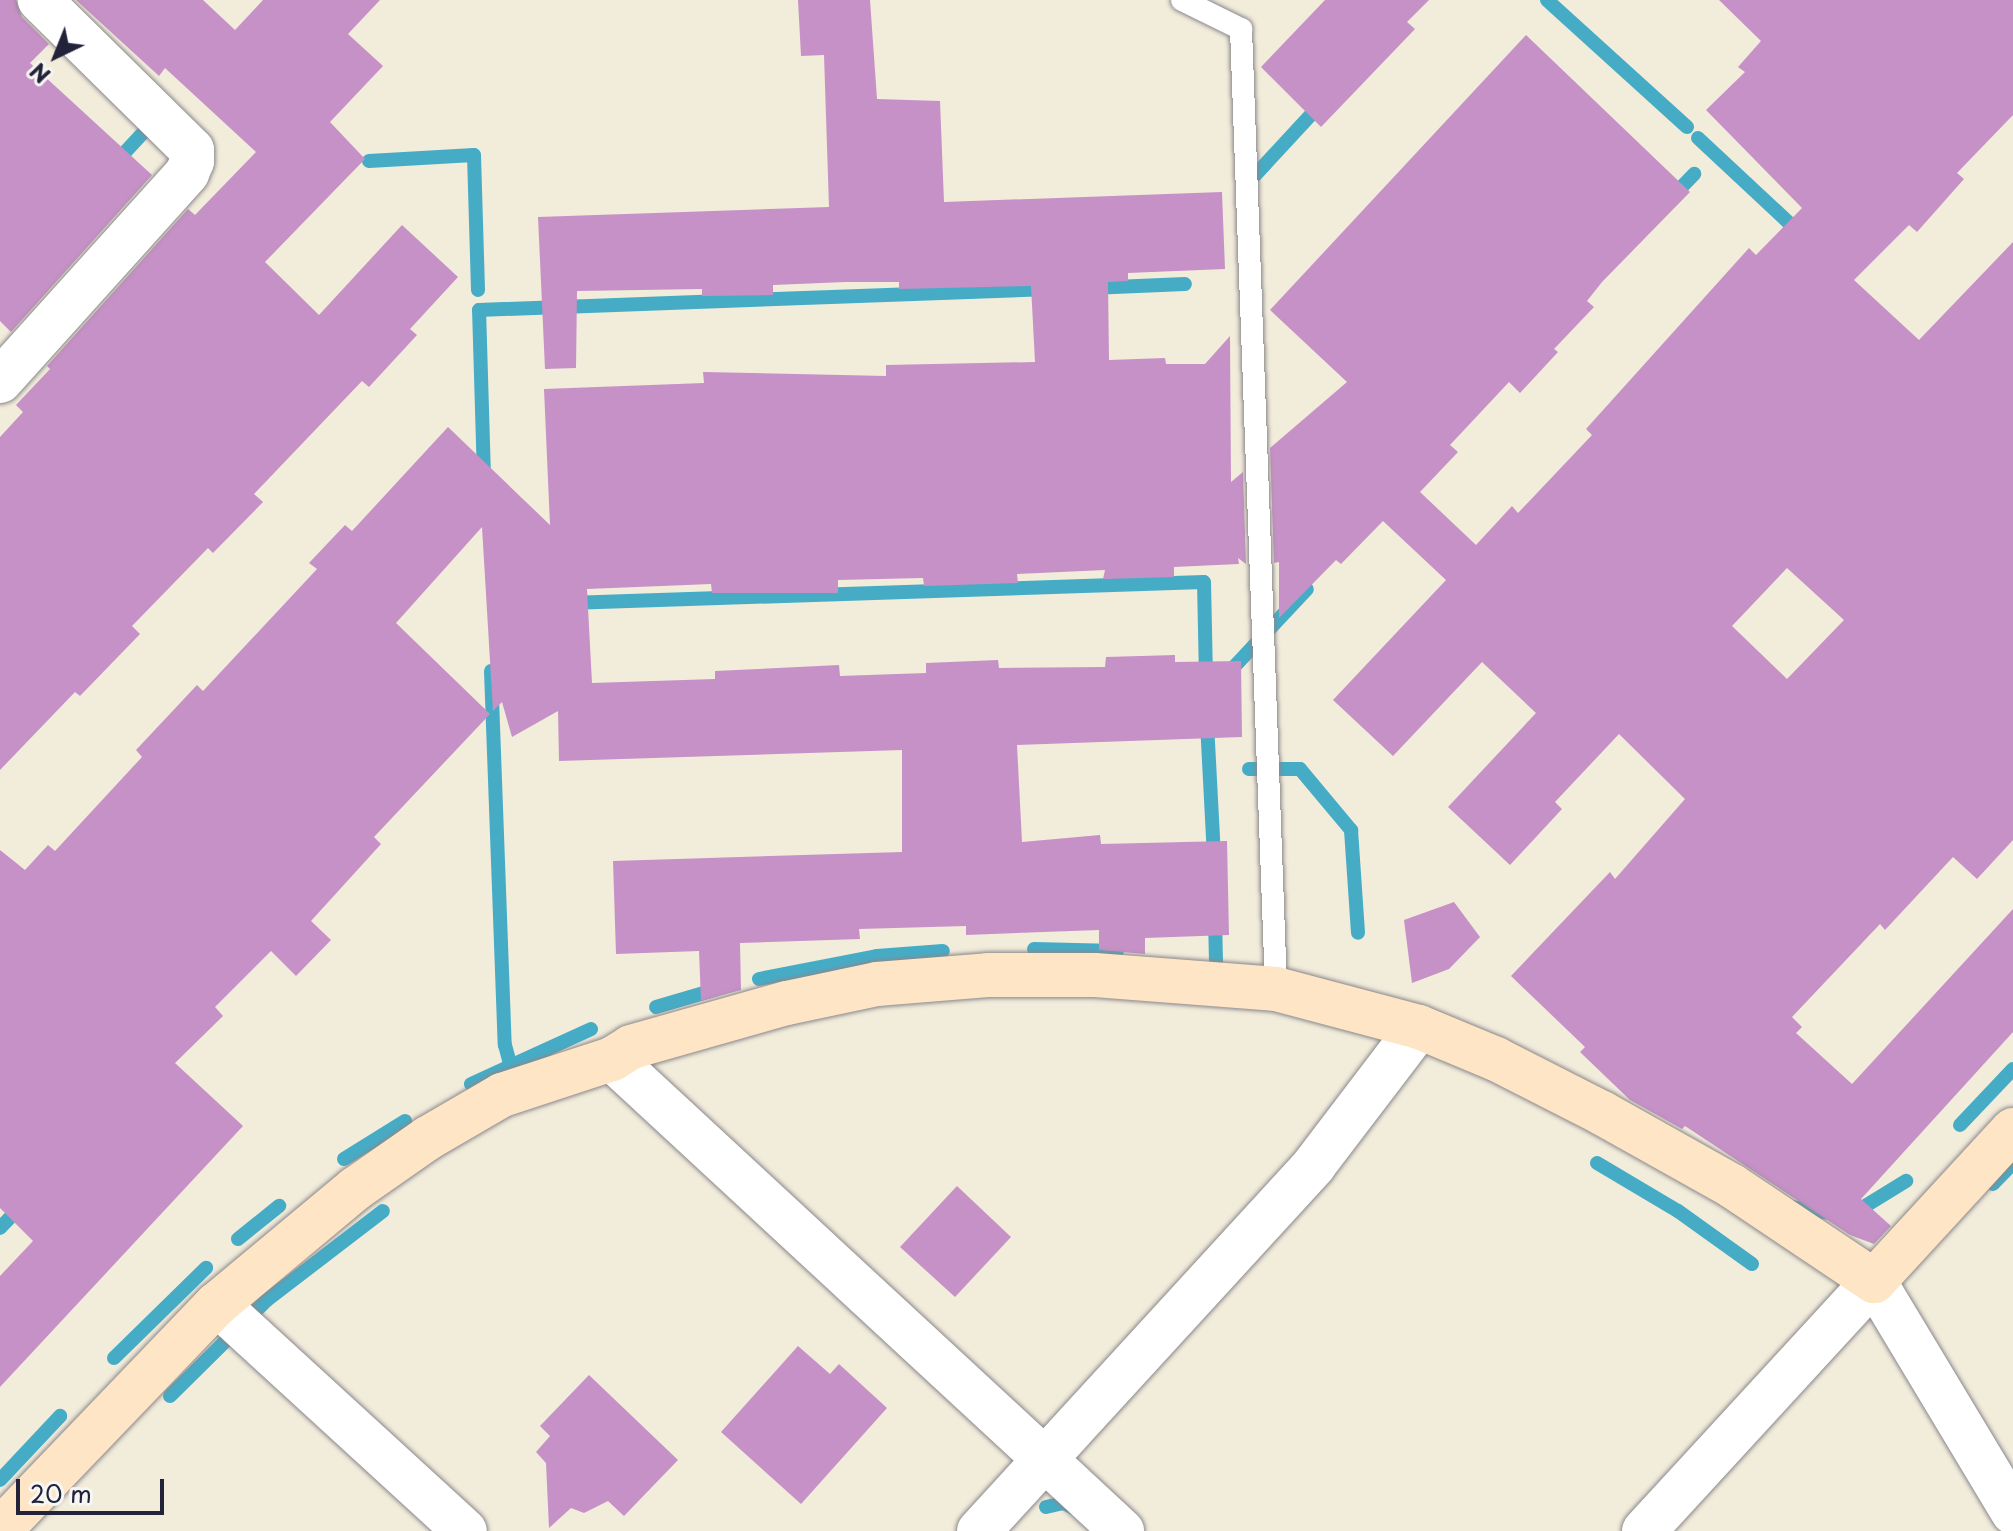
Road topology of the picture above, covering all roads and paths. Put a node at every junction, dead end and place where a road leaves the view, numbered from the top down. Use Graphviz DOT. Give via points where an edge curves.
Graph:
graph roads {
  1 [pos="40,0"];
  2 [pos="1182,0"];
  3 [pos="0,381"];
  4 [pos="1276,989"];
  5 [pos="1419,1027"];
  6 [pos="612,1059"];
  7 [pos="2013,1130"];
  8 [pos="1874,1281"];
  9 [pos="217,1304"];
  10 [pos="1044,1460"];
  11 [pos="2013,1512"];
  12 [pos="0,1530"];
  13 [pos="465,1531"];
  14 [pos="979,1531"];
  15 [pos="1122,1531"];
  16 [pos="1644,1531"];
  1 -- 3 [label="street" via="192,150 192,161 187,173"];
  2 -- 4 [label="lane" via="1241,29"];
  4 -- 5 [label="main road"];
  4 -- 6 [label="main road" via="1095,975 988,975 877,984 631,1047"];
  5 -- 8 [label="main road" via="1602,1113 1732,1186"];
  5 -- 10 [label="street" via="1314,1165"];
  6 -- 9 [label="main road" via="502,1095 428,1138 355,1189"];
  6 -- 10 [label="street"];
  7 -- 8 [label="main road"];
  8 -- 11 [label="street"];
  8 -- 16 [label="street"];
  9 -- 12 [label="main road"];
  9 -- 13 [label="street"];
  10 -- 14 [label="street"];
  10 -- 15 [label="street"];
}
